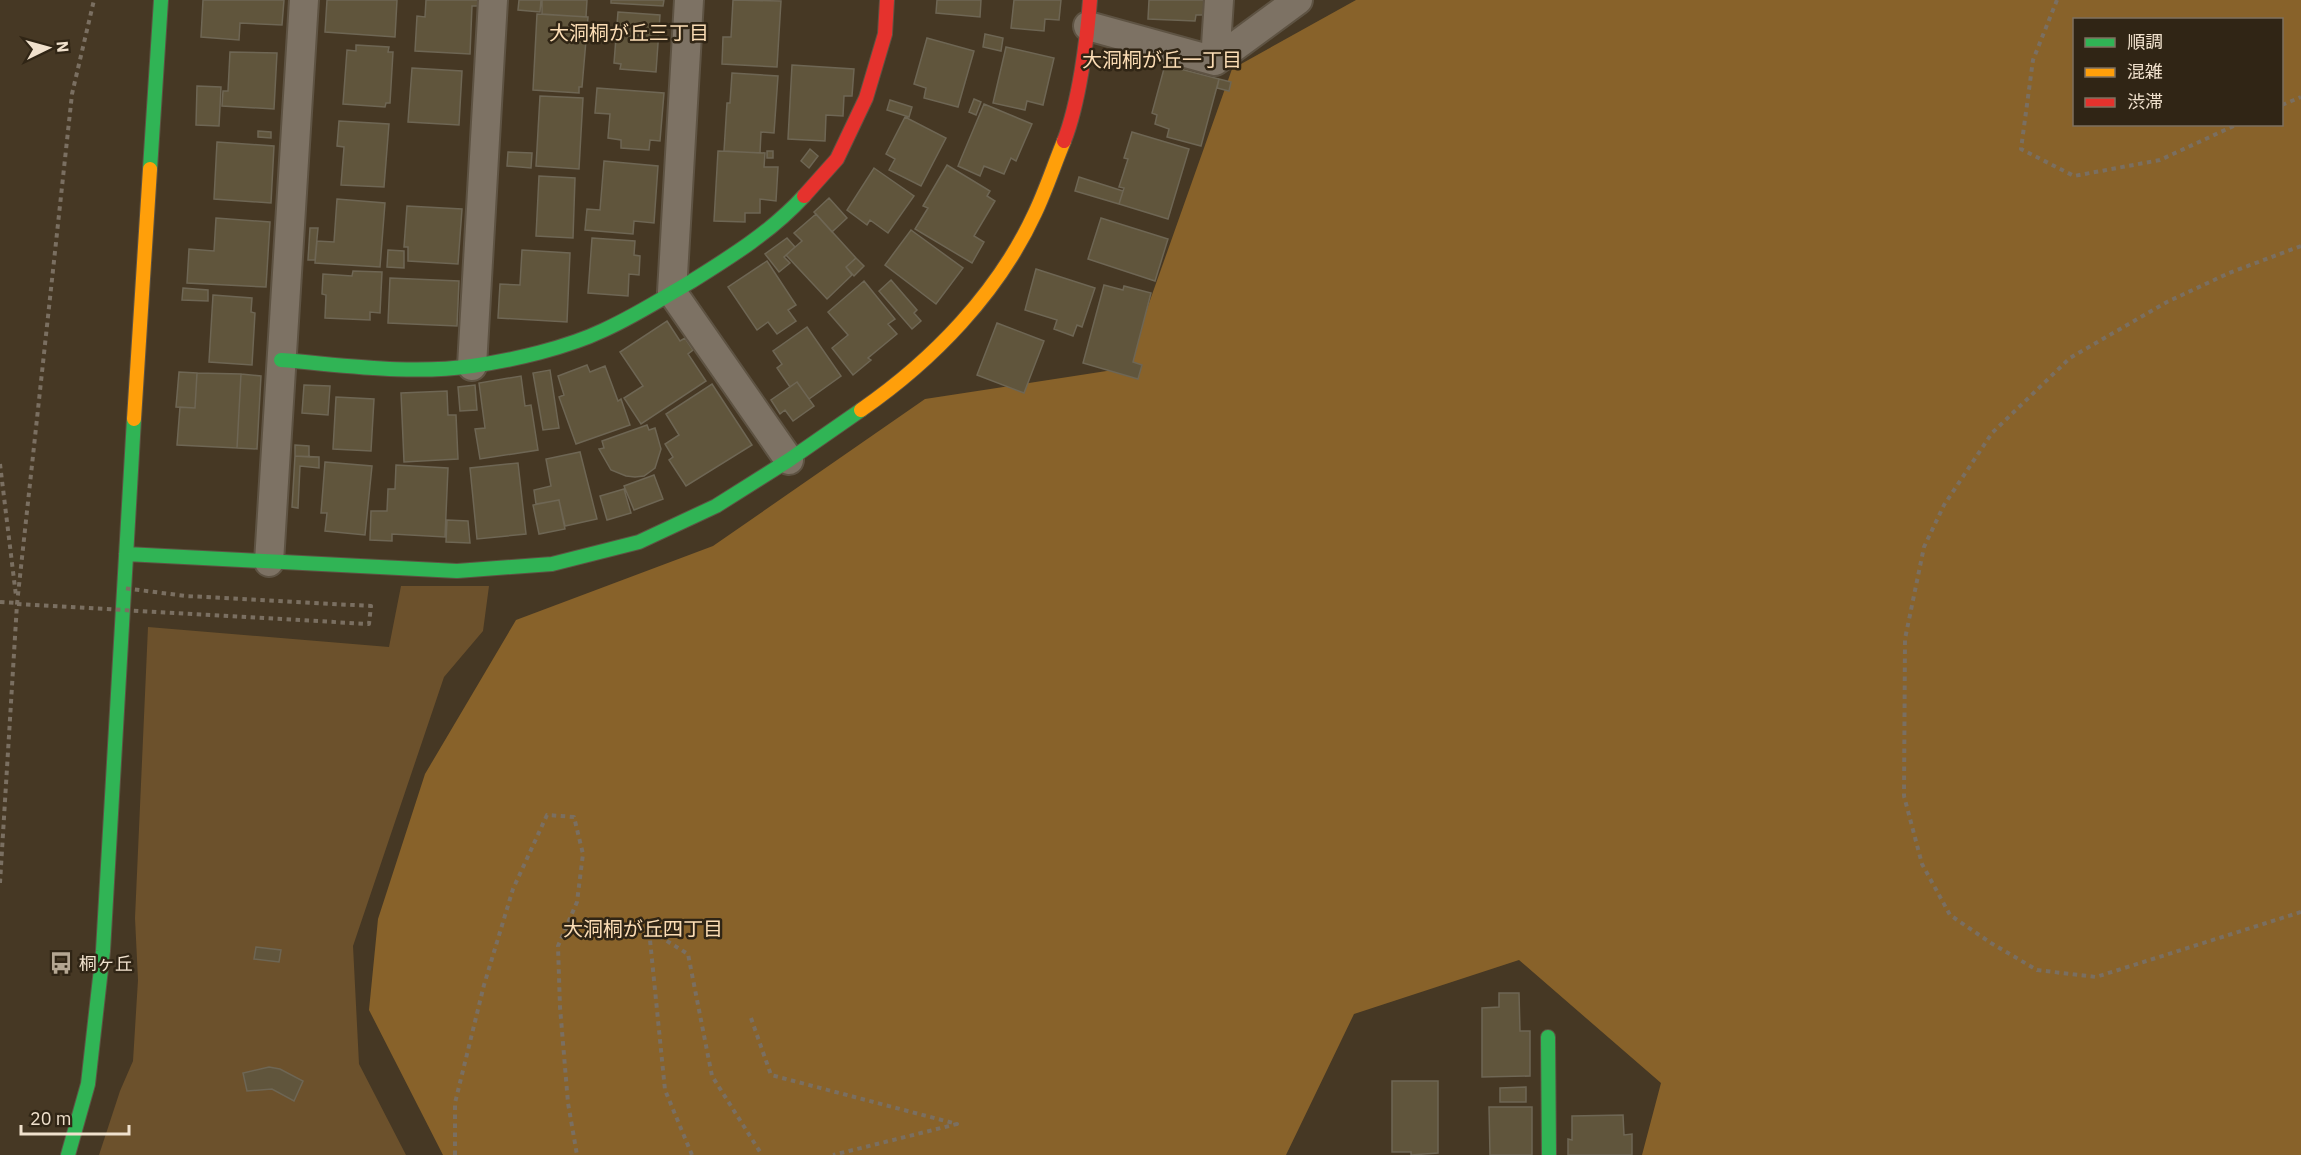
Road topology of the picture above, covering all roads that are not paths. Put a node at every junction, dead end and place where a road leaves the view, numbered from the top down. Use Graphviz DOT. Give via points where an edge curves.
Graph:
graph roads {
  1 [pos="161,0"];
  2 [pos="304,0"];
  3 [pos="493,0"];
  4 [pos="688,0"];
  5 [pos="887,0"];
  6 [pos="1219,0"];
  7 [pos="1298,0"];
  8 [pos="1089,13"];
  9 [pos="1215,61"];
  10 [pos="672,292"];
  11 [pos="281,360"];
  12 [pos="472,366"];
  13 [pos="789,460"];
  14 [pos="126,554"];
  15 [pos="269,562"];
  16 [pos="1548,1037"];
  17 [pos="68,1155"];
  18 [pos="1549,1155"];
  1 -- 14 [label="street"];
  2 -- 11 [label="street"];
  3 -- 12 [label="street"];
  4 -- 10 [label="street"];
  5 -- 10 [label="street" via="885,34 866,98 837,159 788,213 734,255"];
  6 -- 9 [label="street"];
  7 -- 9 [label="street"];
  8 -- 9 [label="street"];
  8 -- 13 [label="street" via="1070,125 1035,214 995,283 937,349 874,401"];
  10 -- 12 [label="street" via="602,330 538,352"];
  10 -- 13 [label="street"];
  11 -- 12 [label="street" via="421,369"];
  11 -- 15 [label="street"];
  13 -- 15 [label="street" via="717,506 639,542 552,564 457,571"];
  14 -- 15 [label="street"];
  14 -- 17 [label="street" via="103,951 88,1084"];
  16 -- 18 [label="street"];
}
